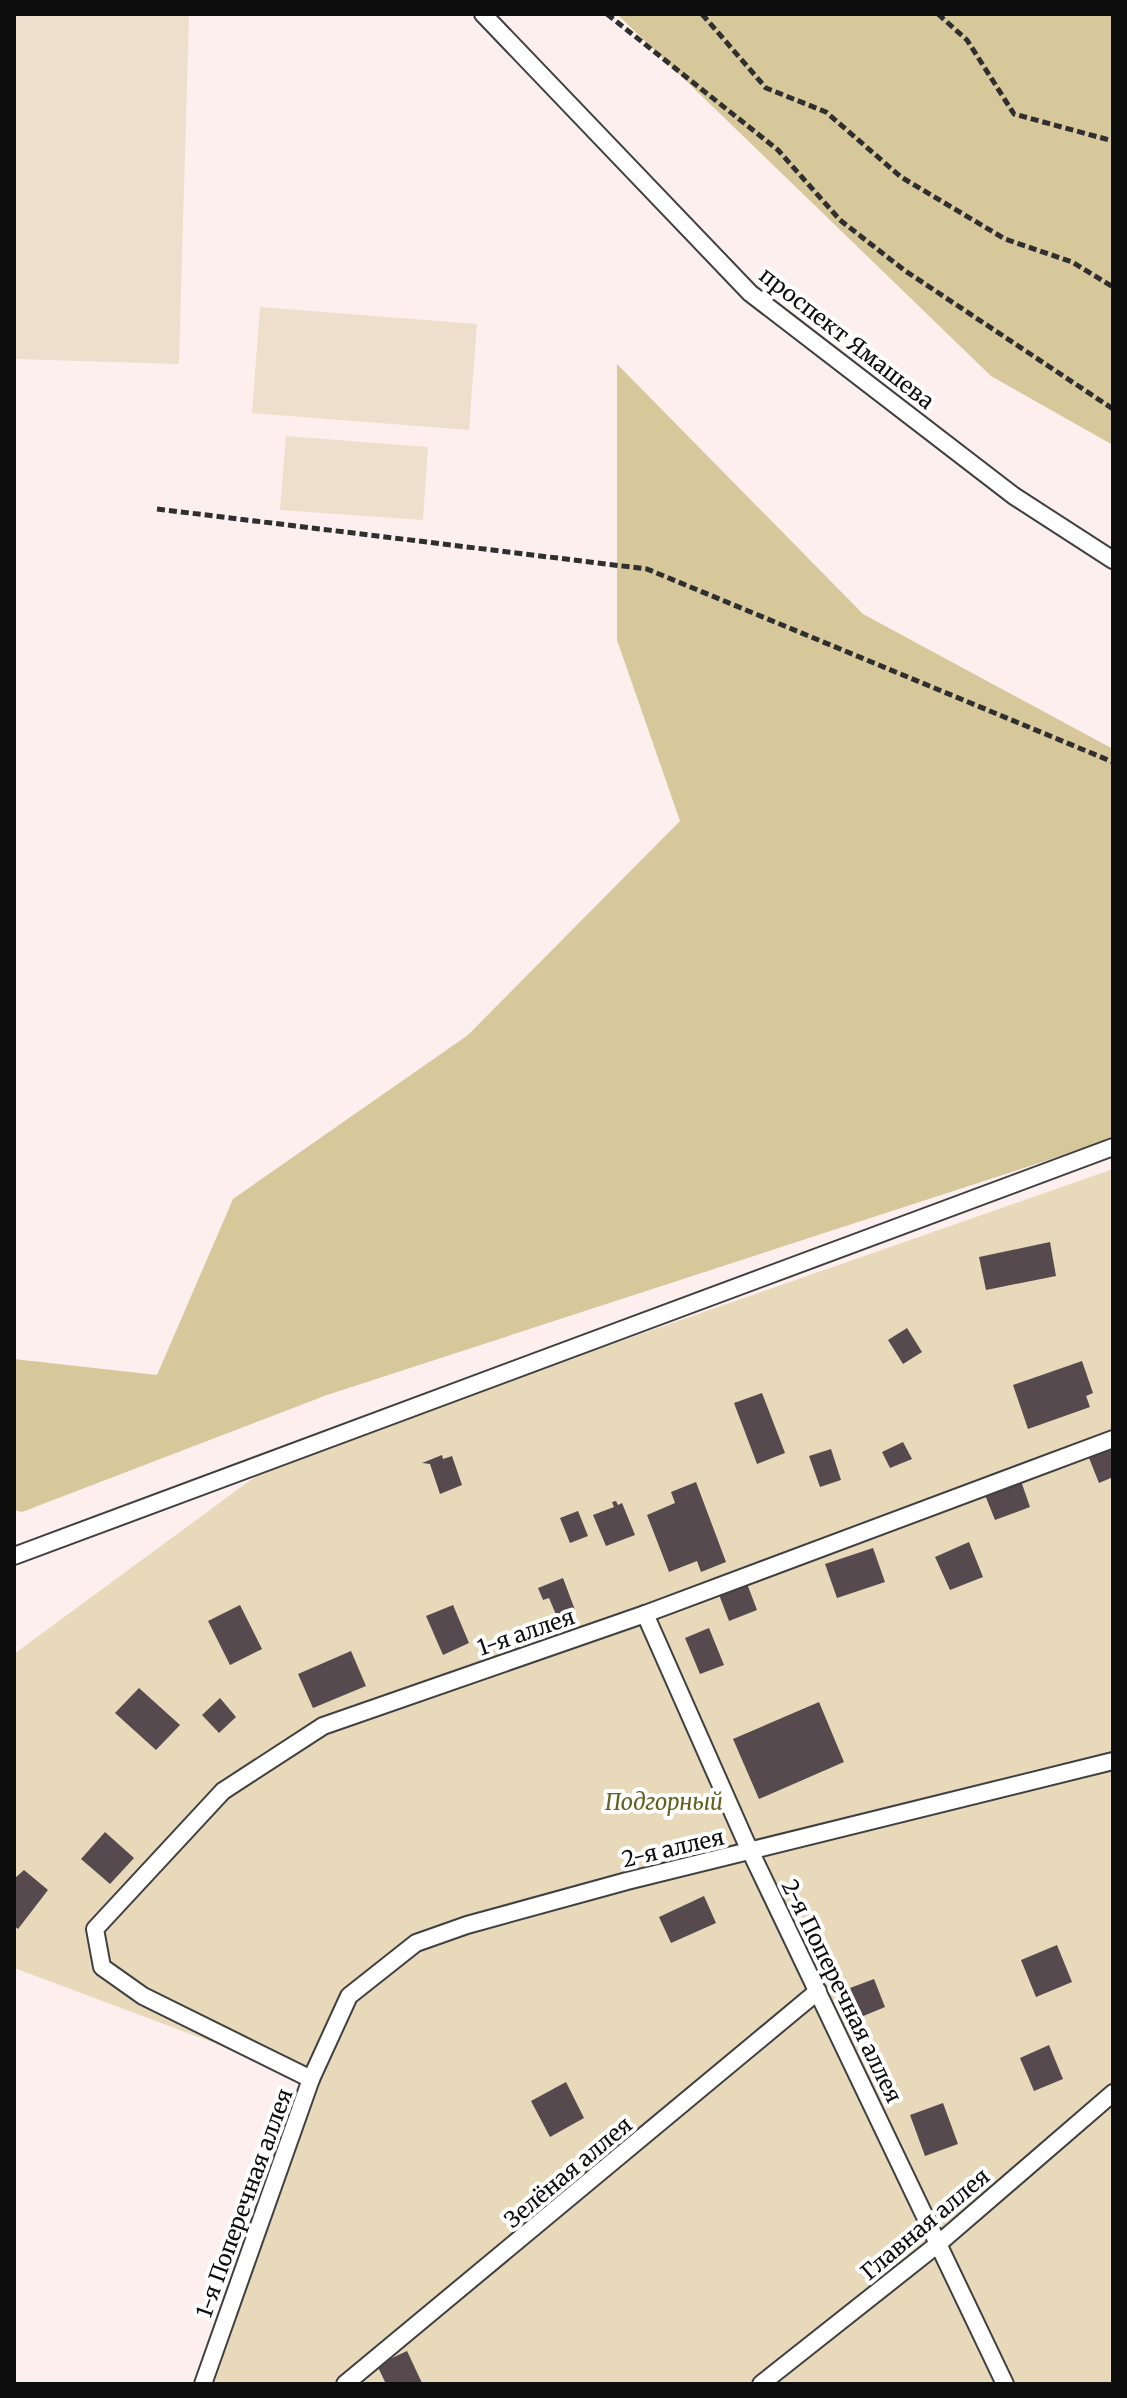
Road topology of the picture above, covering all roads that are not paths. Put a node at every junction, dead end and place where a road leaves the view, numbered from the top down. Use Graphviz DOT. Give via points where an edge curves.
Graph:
graph roads {
  1 [pos="483,14"];
  2 [pos="1113,560"];
  3 [pos="1113,1147"];
  4 [pos="1113,1439"];
  5 [pos="14,1556"];
  6 [pos="645,1614"];
  7 [pos="1113,1761"];
  8 [pos="751,1852"];
  9 [pos="818,1991"];
  10 [pos="143,1996"];
  11 [pos="311,2079"];
  12 [pos="1113,2093"];
  13 [pos="938,2244"];
  14 [pos="203,2384"];
  15 [pos="345,2384"];
  16 [pos="761,2384"];
  17 [pos="1005,2384"];
  1 -- 2 [label="lane, проспект Ямашева" via="750,293 1014,496"];
  3 -- 5 [label="lane"];
  4 -- 6 [label="lane, 1-я аллея"];
  6 -- 8 [label="lane, 2-я Поперечная аллея"];
  6 -- 10 [label="lane, 1-я аллея" via="323,1726 223,1791 95,1929 102,1967"];
  7 -- 8 [label="lane, 2-я аллея"];
  8 -- 9 [label="lane, 2-я Поперечная аллея"];
  8 -- 11 [label="lane, 2-я аллея" via="627,1881 416,1943 349,1996"];
  9 -- 13 [label="lane, 2-я Поперечная аллея"];
  9 -- 15 [label="lane, Зелёная аллея"];
  10 -- 11 [label="lane, 1-я Поперечная аллея"];
  11 -- 14 [label="lane, 1-я Поперечная аллея"];
  12 -- 13 [label="lane, Главная аллея"];
  13 -- 16 [label="lane, Главная аллея"];
  13 -- 17 [label="lane, 2-я Поперечная аллея"];
}
